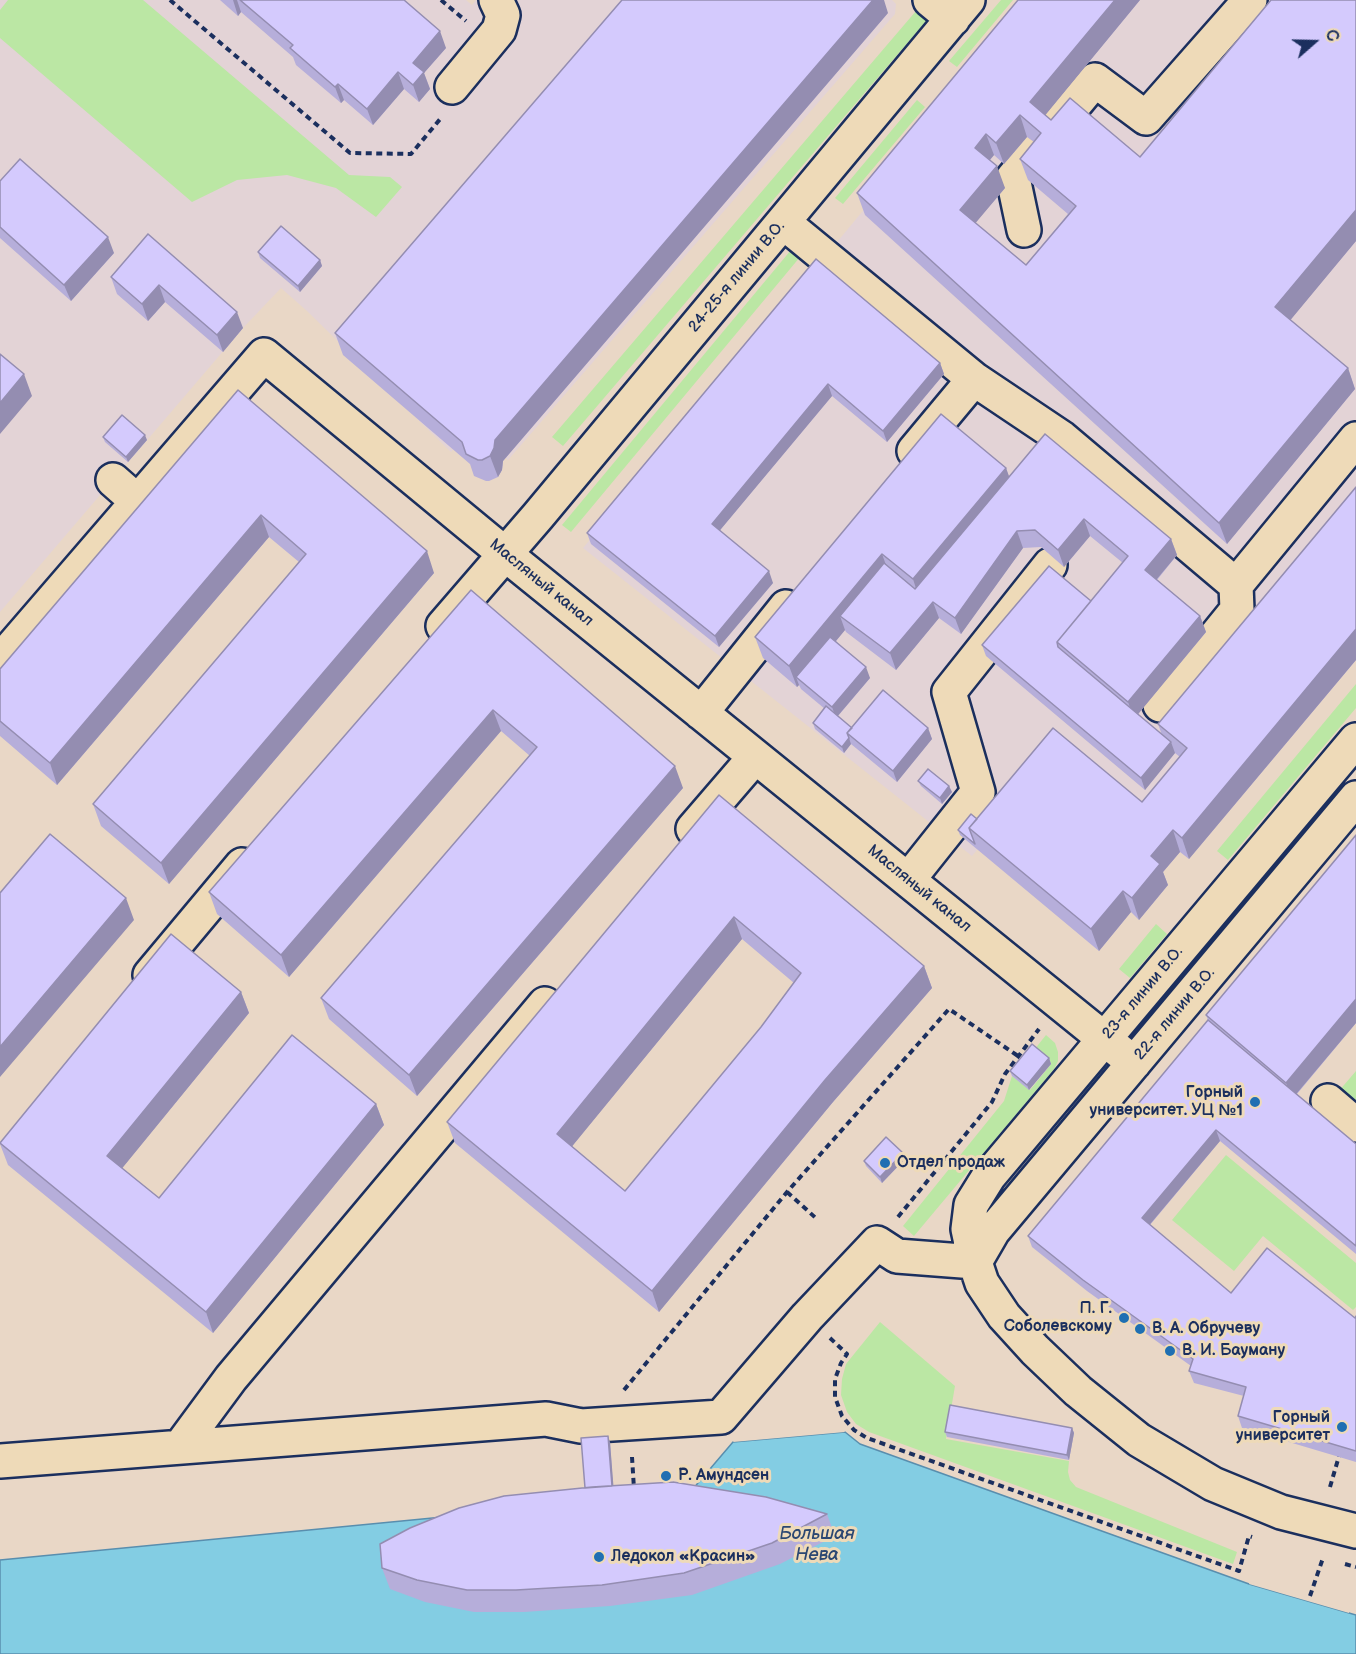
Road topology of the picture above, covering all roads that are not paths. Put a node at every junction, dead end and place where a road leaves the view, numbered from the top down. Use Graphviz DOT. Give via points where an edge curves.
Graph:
graph roads {
  1 [pos="496,0"];
  2 [pos="1250,0"];
  3 [pos="950,6"];
  4 [pos="452,87"];
  5 [pos="783,222"];
  6 [pos="1024,230"];
  7 [pos="974,379"];
  8 [pos="1356,439"];
  9 [pos="898,471"];
  10 [pos="113,480"];
  11 [pos="138,502"];
  12 [pos="505,554"];
  13 [pos="1050,565"];
  14 [pos="807,581"];
  15 [pos="1236,585"];
  16 [pos="426,646"];
  17 [pos="0,661"];
  18 [pos="1160,705"];
  19 [pos="701,713"];
  20 [pos="1356,740"];
  21 [pos="755,757"];
  22 [pos="1356,798"];
  23 [pos="259,845"];
  24 [pos="675,850"];
  25 [pos="908,880"];
  26 [pos="568,978"];
  27 [pos="129,999"];
  28 [pos="1104,1039"];
  29 [pos="1134,1063"];
  30 [pos="1328,1101"];
  31 [pos="1356,1125"];
  32 [pos="975,1262"];
  33 [pos="180,1447"];
  34 [pos="0,1461"];
  35 [pos="1356,1531"];
  1 -- 4 [label="street" via="503,15 499,30"];
  2 -- 6 [label="street" via="1146,118 1095,80 1013,178"];
  3 -- 5 [label="street, 24-25-я линии В.О."];
  5 -- 7 [label="street"];
  5 -- 12 [label="street, 24-25-я линии В.О."];
  7 -- 9 [label="street"];
  7 -- 15 [label="street" via="1062,438"];
  8 -- 15 [label="street"];
  10 -- 11 [label="street"];
  11 -- 12 [label="street, Масляный канал" via="264,355"];
  11 -- 17 [label="street, Масляный канал"];
  12 -- 16 [label="street, 24-25-я линии В.О."];
  12 -- 19 [label="street, Масляный канал"];
  13 -- 25 [label="street" via="949,692 978,792"];
  14 -- 19 [label="street"];
  15 -- 18 [label="street" via="1238,610"];
  19 -- 21 [label="street, Масляный канал"];
  20 -- 28 [label="street, 23-я линии В.О."];
  21 -- 24 [label="street"];
  21 -- 25 [label="street, Масляный канал"];
  22 -- 29 [label="street, 22-я линии В.О."];
  23 -- 27 [label="street"];
  25 -- 28 [label="street, Масляный канал"];
  26 -- 33 [label="street" via="231,1377"];
  28 -- 29 [label="street, Масляный канал"];
  28 -- 32 [label="street, 23-я линии В.О." via="989,1176 971,1205 968,1229"];
  29 -- 32 [label="street, 22-я линии В.О." via="993,1231"];
  30 -- 31 [label="street"];
  32 -- 33 [label="street" via="897,1256 877,1243 721,1417 581,1426 546,1419"];
  32 -- 35 [label="street, 23-я линии В.О." via="982,1283 1004,1316 1035,1350 1138,1440 1213,1484 1281,1512"];
  33 -- 34 [label="street"];
}
